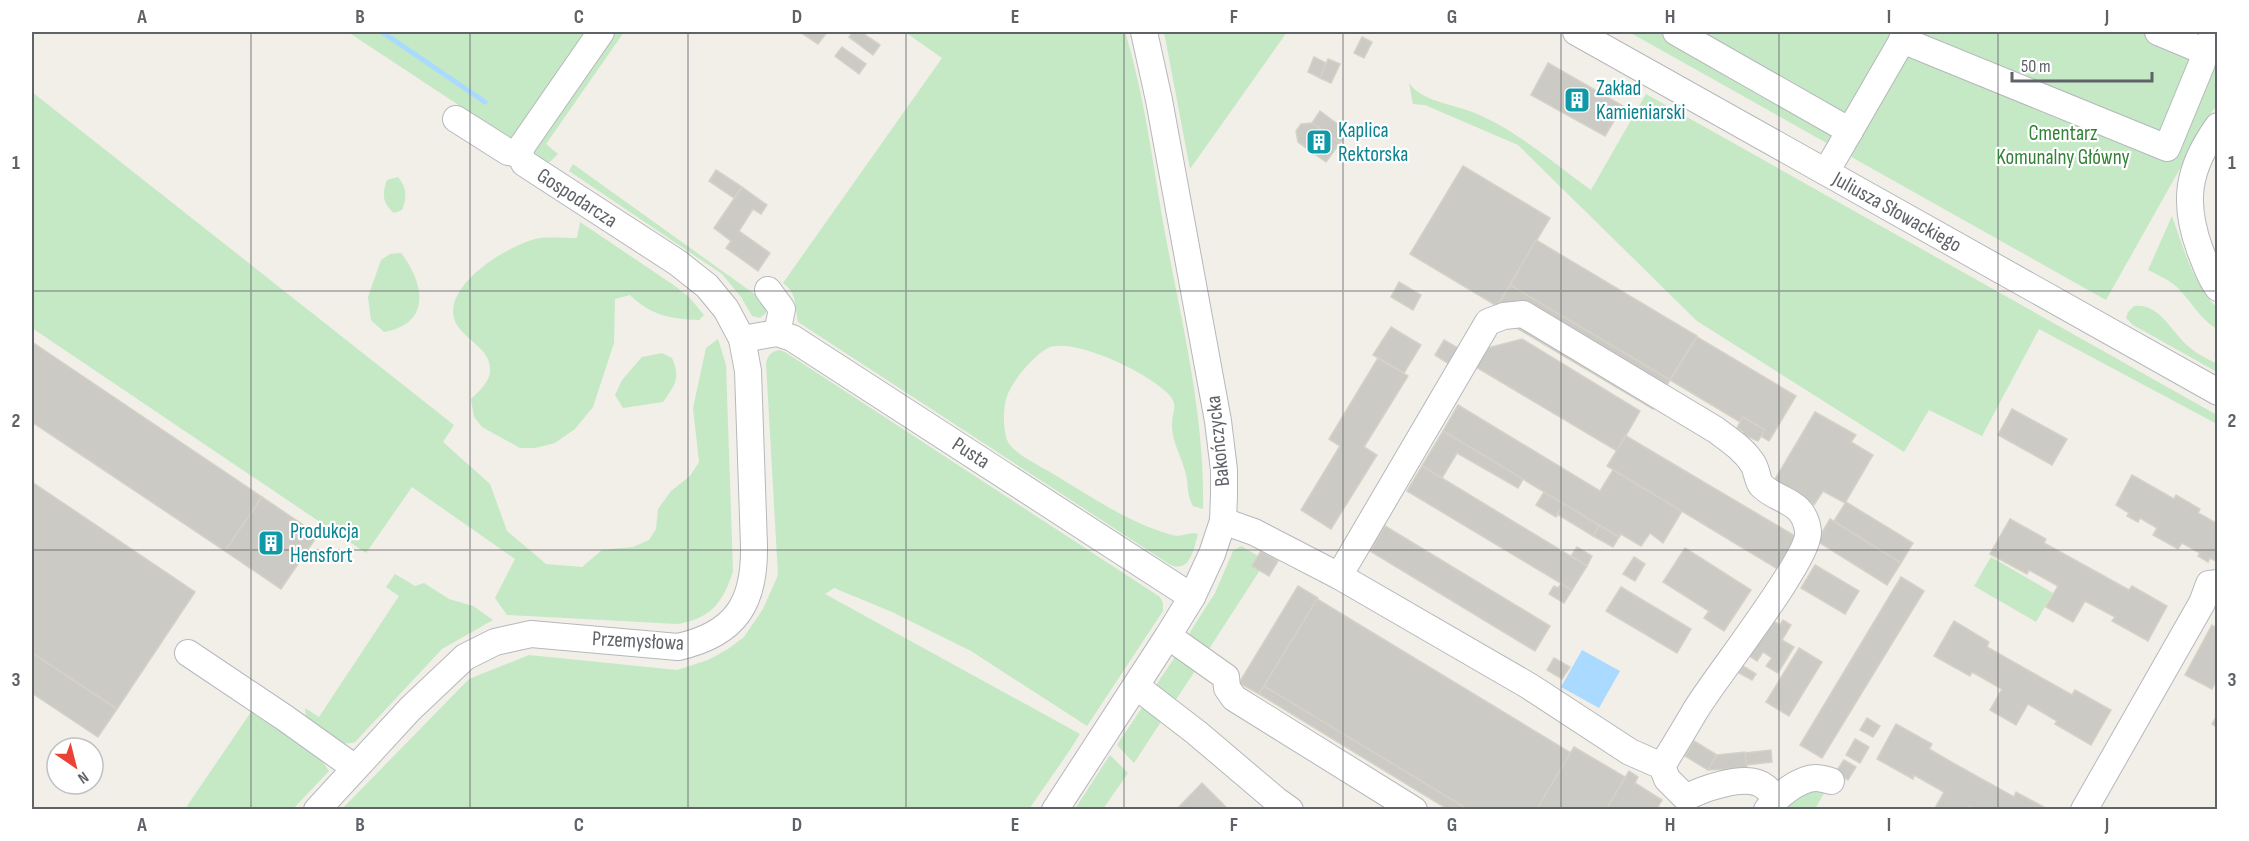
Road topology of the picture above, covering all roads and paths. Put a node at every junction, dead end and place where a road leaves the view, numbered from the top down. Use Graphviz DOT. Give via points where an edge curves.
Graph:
graph roads {
  1 [pos="601,32"];
  2 [pos="1144,32"];
  3 [pos="1576,32"];
  4 [pos="1676,32"];
  5 [pos="2158,32"];
  6 [pos="2214,32"];
  7 [pos="1904,36"];
  8 [pos="2202,63"];
  9 [pos="456,119"];
  10 [pos="2217,126"];
  11 [pos="1850,131"];
  12 [pos="520,154"];
  13 [pos="1826,172"];
  14 [pos="2217,288"];
  15 [pos="768,290"];
  16 [pos="777,333"];
  17 [pos="742,339"];
  18 [pos="2217,392"];
  19 [pos="1222,521"];
  20 [pos="1339,576"];
  21 [pos="2217,583"];
  22 [pos="1192,597"];
  23 [pos="1168,636"];
  24 [pos="188,653"];
  25 [pos="1136,686"];
  26 [pos="1662,766"];
  27 [pos="355,768"];
  28 [pos="1831,781"];
  29 [pos="1684,804"];
  30 [pos="1771,804"];
  31 [pos="317,810"];
  32 [pos="1055,810"];
  33 [pos="1290,810"];
  34 [pos="1414,810"];
  35 [pos="2084,810"];
  1 -- 12 [label="street, Gospodarcza"];
  2 -- 19 [label="street, Bakończycka" via="1218,421 1224,470"];
  3 -- 13 [label="street, Juliusza Słowackiego"];
  4 -- 11 [label="street"];
  5 -- 6 [label="street" via="2206,52"];
  7 -- 8 [label="street" via="2167,148"];
  7 -- 11 [label="street"];
  9 -- 12 [label="street" via="508,152"];
  10 -- 14 [label="street" via="2194,172 2189,213"];
  11 -- 13 [label="street"];
  12 -- 17 [label="street, Gospodarcza" via="524,163 707,286 726,309"];
  13 -- 18 [label="street, Juliusza Słowackiego"];
  15 -- 16 [label="street" via="782,309"];
  16 -- 17 [label="street"];
  16 -- 22 [label="street, Pusta" via="809,348"];
  17 -- 27 [label="street, Przemysłowa" via="748,371 755,572 749,596 737,615 699,643 678,647 531,634 495,642 465,657"];
  19 -- 20 [label="street" via="1254,532"];
  19 -- 22 [label="street, Bakończycka" via="1212,555"];
  20 -- 26 [label="street" via="1528,686 1630,752"];
  20 -- 26 [label="street" via="1488,321 1523,314 1716,430 1754,464 1760,484 1804,517 1808,533 1805,546"];
  21 -- 35 [label="street" via="2209,584 2202,603"];
  22 -- 23 [label="street, Bakończycka"];
  23 -- 25 [label="street, Bakończycka"];
  23 -- 34 [label="street" via="1226,677 1234,698"];
  24 -- 27 [label="street"];
  25 -- 32 [label="street, Bakończycka"];
  25 -- 33 [label="street"];
  26 -- 29 [label="street"];
  27 -- 31 [label="street, Przemysłowa"];
  28 -- 30 [label="street" via="1816,778 1795,786"];
  29 -- 30 [label="street" via="1710,786 1748,781 1765,787"];
}
